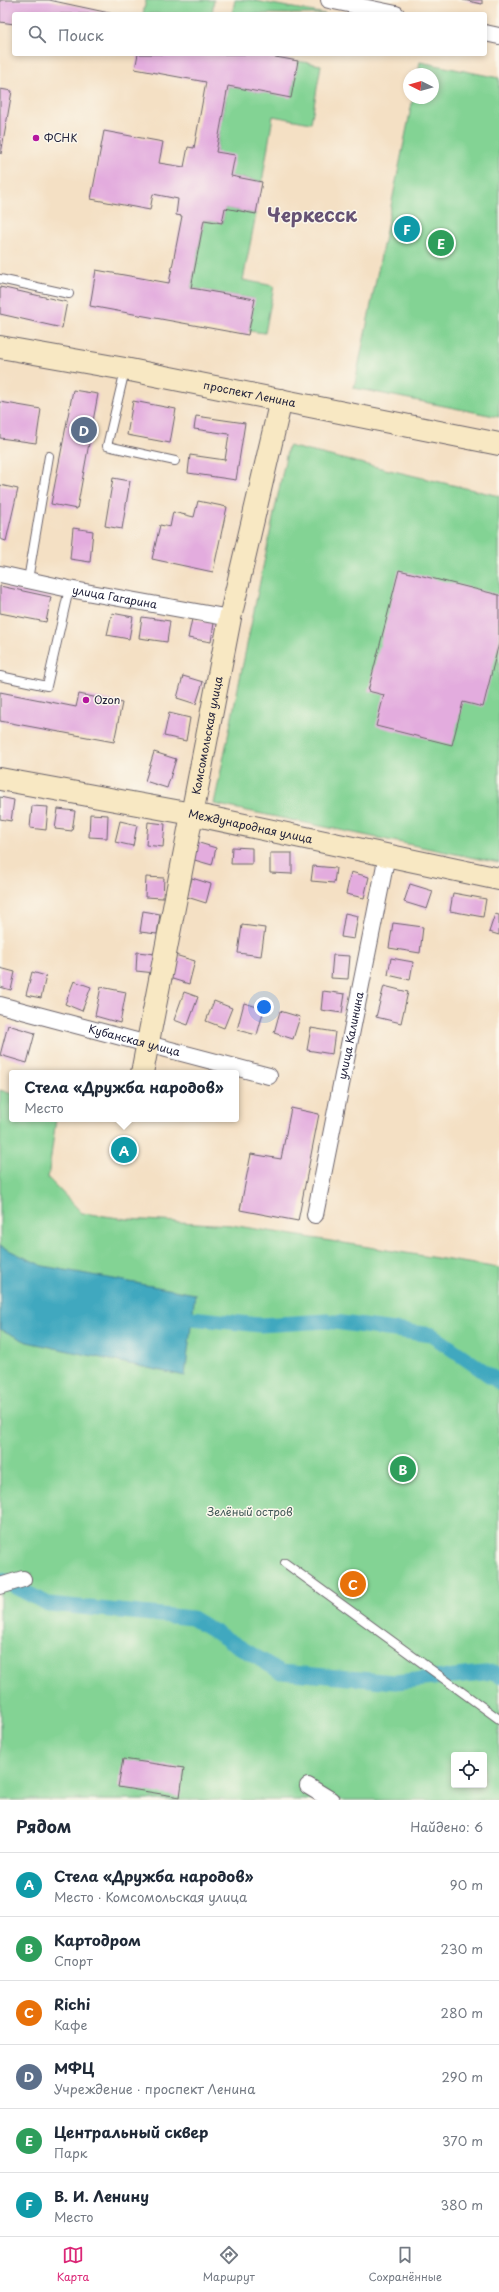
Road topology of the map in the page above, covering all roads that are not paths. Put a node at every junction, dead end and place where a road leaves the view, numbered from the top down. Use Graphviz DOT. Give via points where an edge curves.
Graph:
graph roads {
  1 [pos="329,0"];
  2 [pos="362,3"];
  3 [pos="390,12"];
  4 [pos="487,33"];
  5 [pos="499,36"];
  6 [pos="0,279"];
  7 [pos="69,294"];
  8 [pos="0,347"];
  9 [pos="125,369"];
  10 [pos="281,400"];
  11 [pos="499,444"];
  12 [pos="49,456"];
  13 [pos="175,461"];
  14 [pos="0,574"];
  15 [pos="28,580"];
  16 [pos="70,589"];
  17 [pos="230,618"];
  18 [pos="0,676"];
  19 [pos="0,779"];
  20 [pos="192,814"];
  21 [pos="387,856"];
  22 [pos="499,879"];
  23 [pos="0,1005"];
  24 [pos="148,1043"];
  25 [pos="143,1070"];
  26 [pos="269,1076"];
  27 [pos="315,1215"];
  28 [pos="285,1563"];
  29 [pos="22,1580"];
  30 [pos="0,1586"];
  31 [pos="499,1719"];
  32 [pos="308,1786"];
  33 [pos="331,1800"];
  1 -- 2 [label="street"];
  2 -- 3 [label="street"];
  4 -- 5 [label="street"];
  6 -- 7 [label="lane"];
  8 -- 9 [label="main road, проспект Ленина"];
  9 -- 10 [label="main road, проспект Ленина"];
  9 -- 13 [label="lane" via="107,446"];
  10 -- 11 [label="main road, проспект Ленина"];
  10 -- 17 [label="main road, Комсомольская улица"];
  12 -- 15 [label="lane"];
  14 -- 15 [label="street, улица Гагарина"];
  15 -- 16 [label="street, улица Гагарина"];
  16 -- 17 [label="street, улица Гагарина"];
  16 -- 18 [label="lane" via="47,686"];
  17 -- 20 [label="main road, Комсомольская улица"];
  19 -- 20 [label="main road, Международная улица"];
  20 -- 21 [label="main road, Международная улица"];
  20 -- 24 [label="main road, Комсомольская улица"];
  21 -- 22 [label="main road, Международная улица"];
  21 -- 27 [label="street, улица Калинина"];
  23 -- 24 [label="street, Кубанская улица"];
  24 -- 25 [label="main road, Комсомольская улица"];
  24 -- 26 [label="street, Кубанская улица"];
  28 -- 31 [label="lane"];
  29 -- 30 [label="street"];
  32 -- 33 [label="street"];
}
